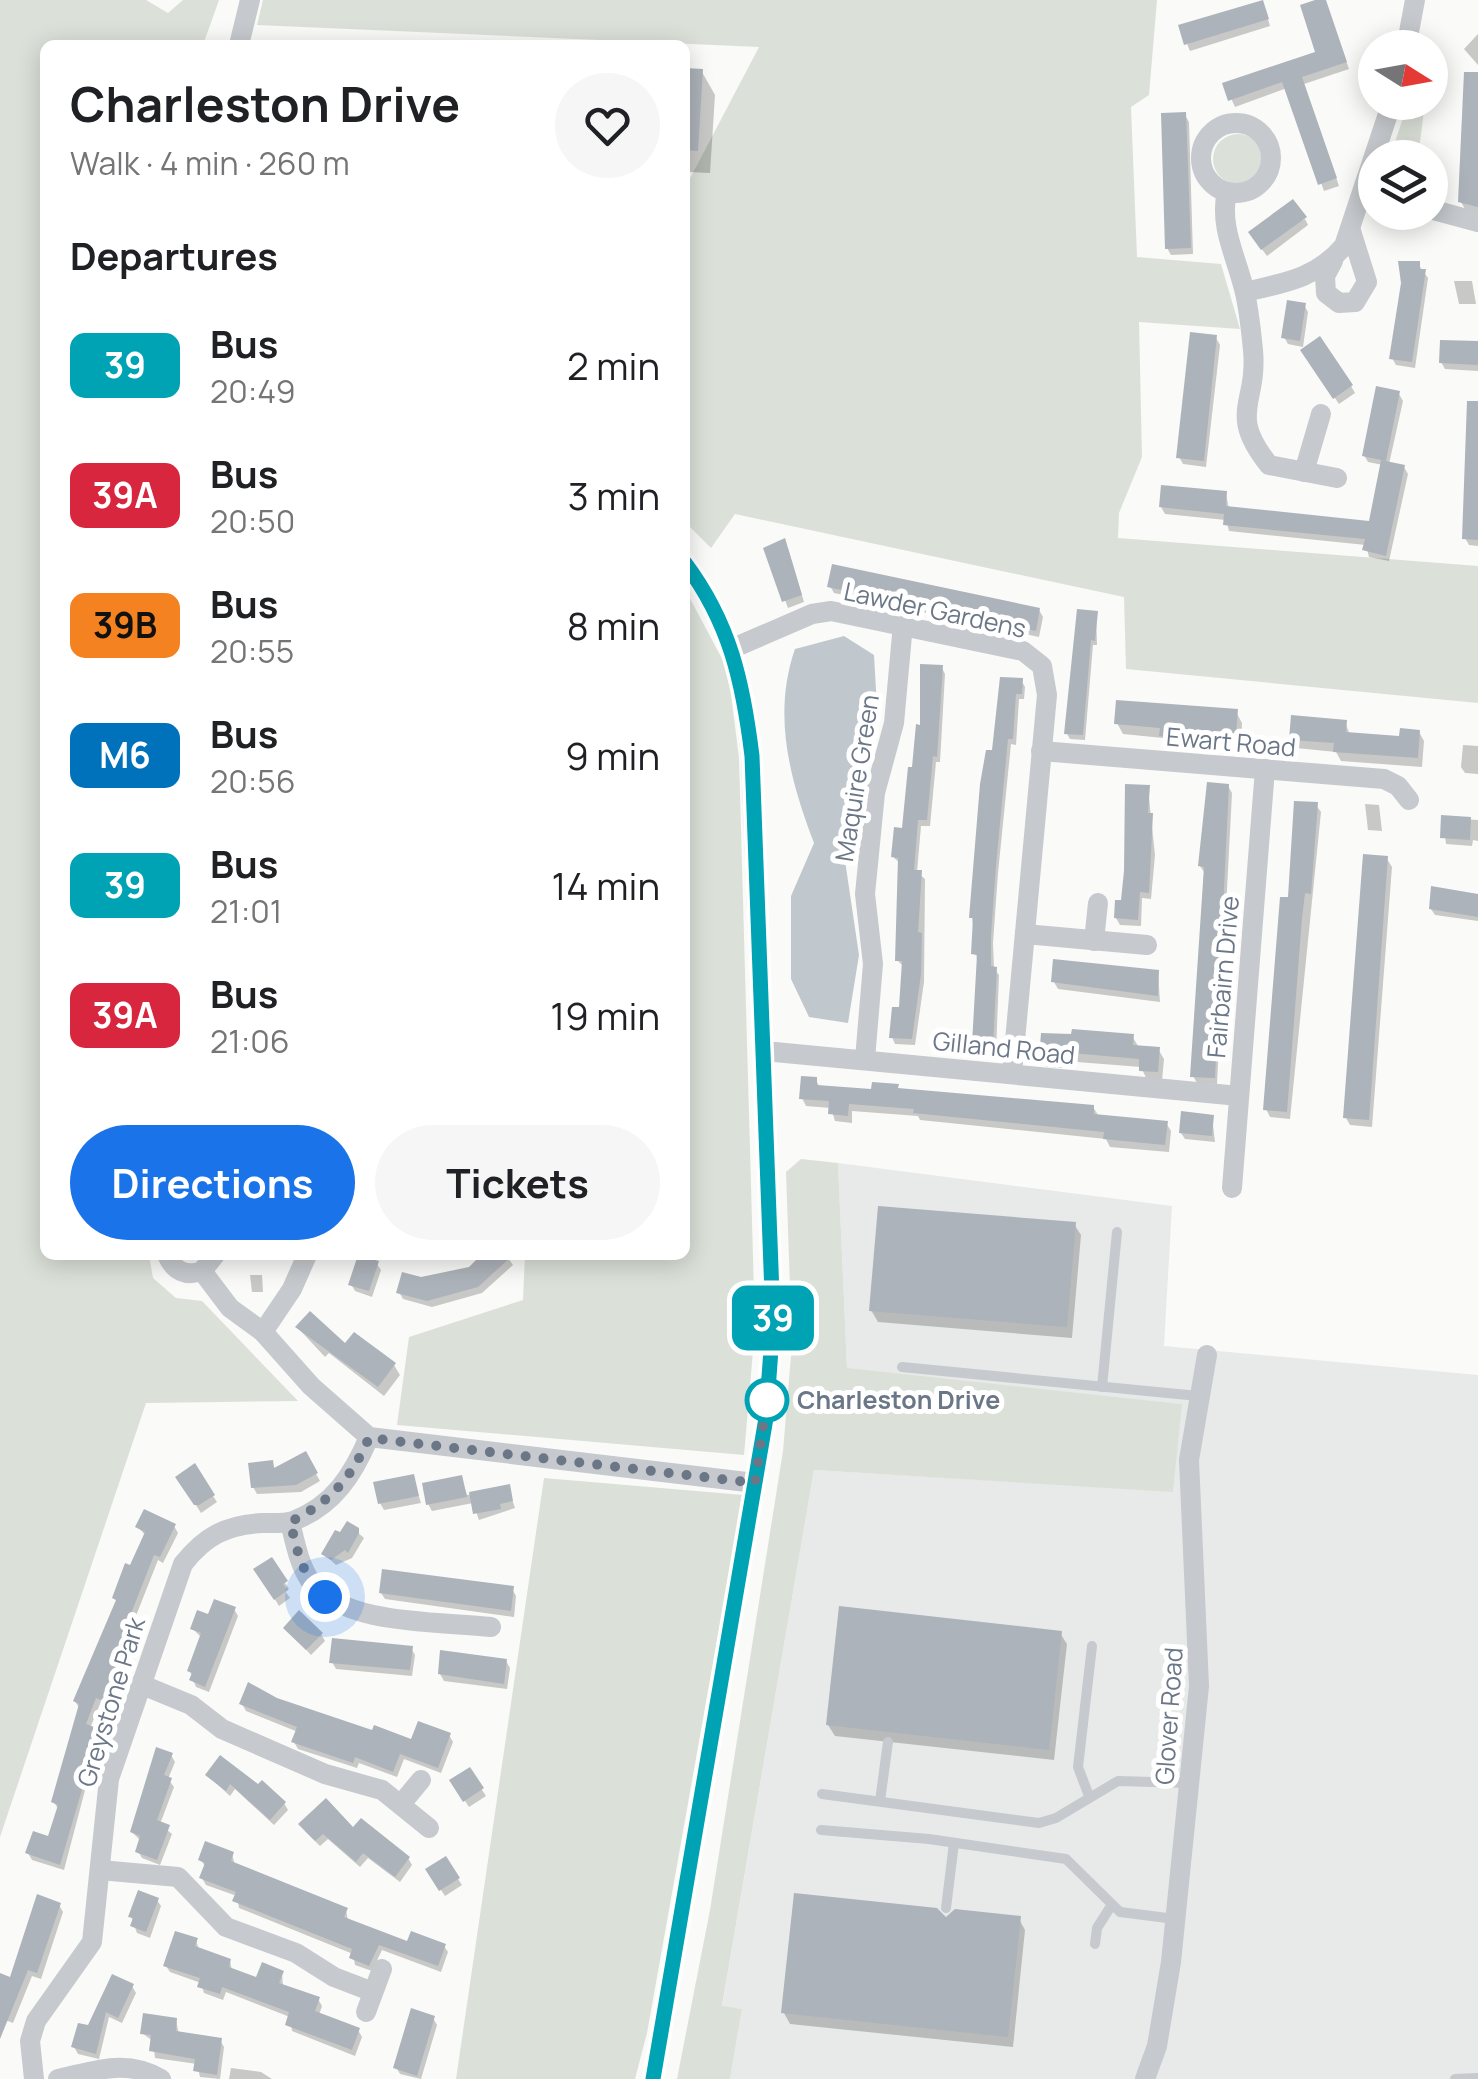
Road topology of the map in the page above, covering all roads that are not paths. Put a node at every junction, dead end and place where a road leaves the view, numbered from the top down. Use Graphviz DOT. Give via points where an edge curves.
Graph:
graph roads {
  1 [pos="250,0"];
  2 [pos="1415,0"];
  3 [pos="1409,30"];
  4 [pos="240,40"];
  5 [pos="1226,192"];
  6 [pos="1448,214"];
  7 [pos="1358,215"];
  8 [pos="1478,222"];
  9 [pos="1351,228"];
  10 [pos="1336,255"];
  11 [pos="1245,292"];
  12 [pos="1322,414"];
  13 [pos="1304,472"];
  14 [pos="1337,478"];
  15 [pos="690,571"];
  16 [pos="903,624"];
  17 [pos="731,649"];
  18 [pos="1041,751"];
  19 [pos="1265,770"];
  20 [pos="1410,800"];
  21 [pos="1098,903"];
  22 [pos="1025,934"];
  23 [pos="1094,940"];
  24 [pos="1147,945"];
  25 [pos="764,1051"];
  26 [pos="865,1059"];
  27 [pos="1012,1073"];
  28 [pos="1239,1096"];
  29 [pos="1232,1188"];
  30 [pos="1117,1232"];
  31 [pos="171,1260"];
  32 [pos="305,1260"];
  33 [pos="209,1263"];
  34 [pos="263,1332"];
  35 [pos="1207,1355"];
  36 [pos="902,1367"];
  37 [pos="1102,1388"];
  38 [pos="1198,1396"];
  39 [pos="369,1438"];
  40 [pos="755,1483"];
  41 [pos="290,1522"];
  42 [pos="491,1627"];
  43 [pos="1092,1646"];
  44 [pos="140,1684"];
  45 [pos="888,1742"];
  46 [pos="421,1780"];
  47 [pos="1189,1783"];
  48 [pos="822,1794"];
  49 [pos="1089,1796"];
  50 [pos="880,1801"];
  51 [pos="402,1804"];
  52 [pos="429,1828"];
  53 [pos="821,1830"];
  54 [pos="954,1842"];
  55 [pos="100,1870"];
  56 [pos="1110,1906"];
  57 [pos="946,1908"];
  58 [pos="1176,1919"];
  59 [pos="1095,1944"];
  60 [pos="382,1969"];
  61 [pos="1478,2078"];
  62 [pos="34,2079"];
  63 [pos="58,2079"];
  64 [pos="161,2079"];
  65 [pos="653,2079"];
  66 [pos="1144,2079"];
  67 [pos="1455,2079"];
  1 -- 4 [label="street"];
  2 -- 3 [label="street"];
  5 -- 11 [label="street" via="1222,213"];
  6 -- 8 [label="street"];
  7 -- 9 [label="street"];
  9 -- 10 [label="street"];
  9 -- 10 [label="street" via="1367,282 1361,297 1348,304 1326,293"];
  10 -- 11 [label="street" via="1313,274"];
  11 -- 13 [label="street" via="1254,355 1245,413 1249,440 1269,466"];
  12 -- 13 [label="street"];
  13 -- 14 [label="street"];
  15 -- 17 [label="street"];
  16 -- 17 [label="street, Lawder Gardens" via="831,611"];
  16 -- 18 [label="street, Lawder Gardens" via="1037,659 1047,695"];
  16 -- 26 [label="street, Maquire Green" via="865,894 872,964"];
  17 -- 25 [label="street" via="745,692 752,756"];
  18 -- 19 [label="street, Ewart Road"];
  18 -- 22 [label="street, Lawder Gardens"];
  19 -- 20 [label="street, Ewart Road" via="1384,779"];
  19 -- 28 [label="street, Fairbairn Drive"];
  21 -- 23 [label="street"];
  22 -- 23 [label="street"];
  22 -- 27 [label="street, Lawder Gardens"];
  23 -- 24 [label="street"];
  25 -- 26 [label="street, Gilland Road"];
  25 -- 40 [label="street" via="773,1322"];
  26 -- 27 [label="street, Gilland Road"];
  27 -- 28 [label="street, Gilland Road"];
  28 -- 29 [label="street, Fairbairn Drive"];
  30 -- 37 [label="lane"];
  31 -- 33 [label="street" via="181,1272"];
  32 -- 34 [label="street"];
  33 -- 34 [label="street" via="230,1308"];
  34 -- 39 [label="street"];
  35 -- 38 [label="street, Glover Road"];
  36 -- 37 [label="lane"];
  37 -- 38 [label="lane"];
  38 -- 47 [label="street, Glover Road" via="1189,1510 1199,1686"];
  39 -- 40 [label="street"];
  39 -- 41 [label="street, Greystone Park" via="334,1496"];
  40 -- 65 [label="street"];
  41 -- 42 [label="street" via="310,1580 340,1606"];
  41 -- 44 [label="street, Greystone Park" via="220,1530 199,1543 183,1564"];
  43 -- 49 [label="lane" via="1078,1768"];
  44 -- 51 [label="street" via="191,1705 222,1729 325,1774 366,1782"];
  44 -- 55 [label="street, Greystone Park" via="109,1779"];
  45 -- 50 [label="lane"];
  46 -- 51 [label="street"];
  47 -- 49 [label="lane" via="1118,1781"];
  47 -- 58 [label="street, Glover Road"];
  48 -- 50 [label="lane"];
  49 -- 50 [label="lane" via="1039,1823"];
  51 -- 52 [label="street"];
  53 -- 54 [label="lane"];
  54 -- 56 [label="lane" via="1066,1859"];
  54 -- 57 [label="lane"];
  55 -- 60 [label="street" via="178,1878 226,1927 296,1953 369,2002"];
  55 -- 62 [label="street, Greystone Park" via="92,1942 36,2020 30,2040"];
  56 -- 58 [label="lane"];
  56 -- 59 [label="lane"];
  58 -- 66 [label="street, Glover Road" via="1157,2046"];
  61 -- 67 [label="lane"];
  63 -- 64 [label="street" via="118,2066"];
}
